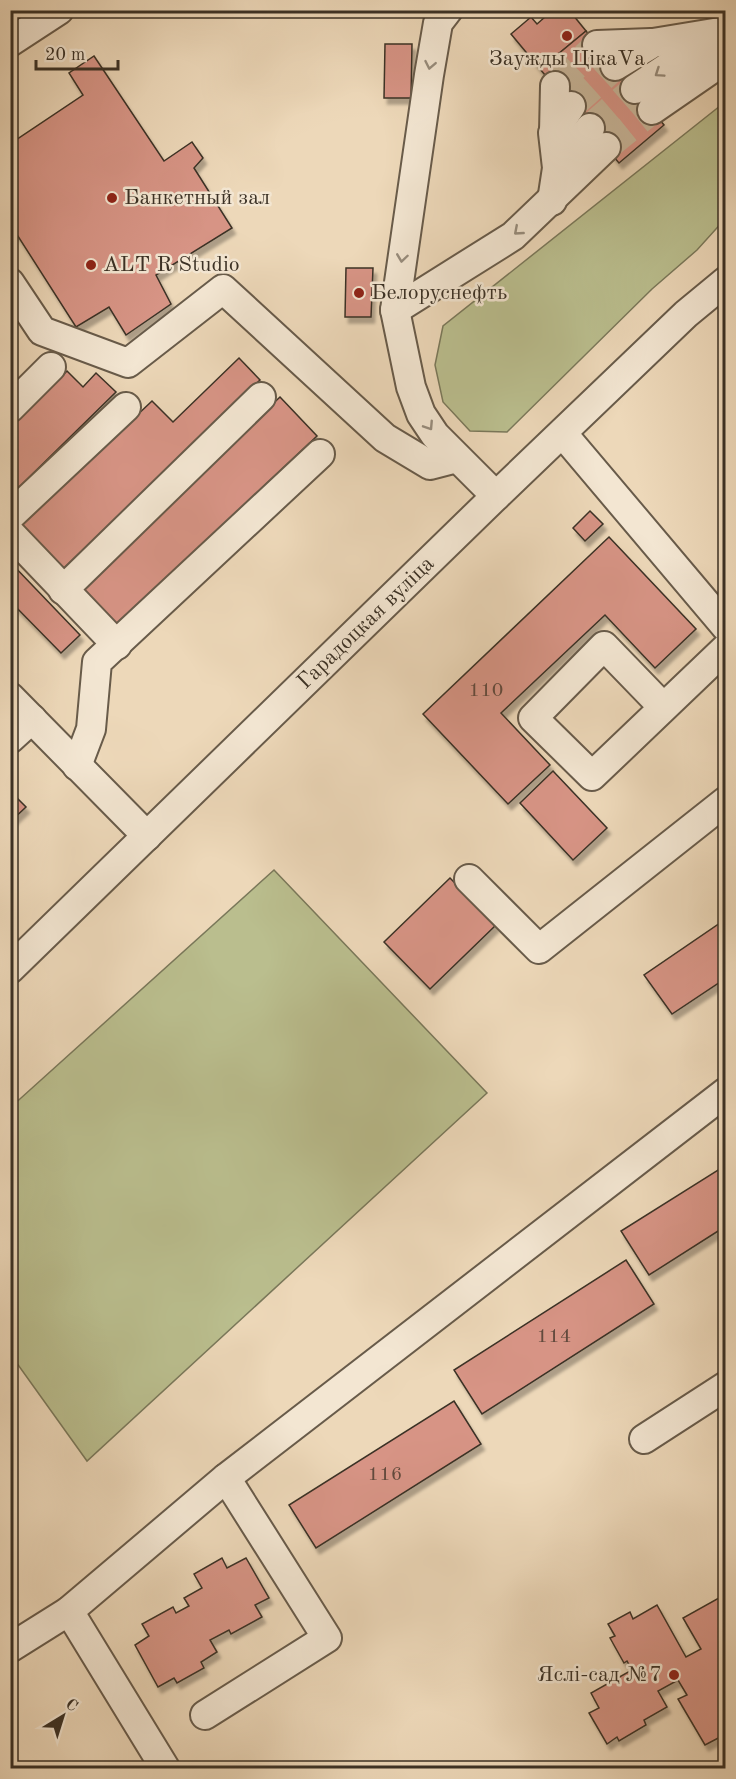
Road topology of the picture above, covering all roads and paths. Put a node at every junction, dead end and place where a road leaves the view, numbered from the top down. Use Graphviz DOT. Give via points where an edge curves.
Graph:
graph roads {
  1 [pos="58,10"];
  2 [pos="448,10"];
  3 [pos="723,41"];
  4 [pos="10,42"];
  5 [pos="606,55"];
  6 [pos="563,96"];
  7 [pos="643,100"];
  8 [pos="557,168"];
  9 [pos="552,201"];
  10 [pos="726,282"];
  11 [pos="10,283"];
  12 [pos="395,310"];
  13 [pos="51,367"];
  14 [pos="261,398"];
  15 [pos="126,407"];
  16 [pos="10,408"];
  17 [pos="563,434"];
  18 [pos="320,454"];
  19 [pos="457,458"];
  20 [pos="496,496"];
  21 [pos="10,516"];
  22 [pos="10,533"];
  23 [pos="63,590"];
  24 [pos="726,627"];
  25 [pos="117,645"];
  26 [pos="726,648"];
  27 [pos="10,697"];
  28 [pos="663,707"];
  29 [pos="32,719"];
  30 [pos="10,739"];
  31 [pos="77,766"];
  32 [pos="726,801"];
  33 [pos="147,836"];
  34 [pos="469,879"];
  35 [pos="10,969"];
  36 [pos="726,1092"];
  37 [pos="726,1386"];
  38 [pos="644,1439"];
  39 [pos="225,1478"];
  40 [pos="69,1611"];
  41 [pos="10,1648"];
  42 [pos="205,1715"];
  43 [pos="165,1768"];
  1 -- 4 [label="street"];
  2 -- 12 [label="street, one-way" via="438,23"];
  3 -- 5 [label="street" via="653,43"];
  3 -- 7 [label="street, one-way"];
  6 -- 8 [label="street" via="554,133"];
  8 -- 9 [label="street"];
  8 -- 9 [label="street" via="598,137"];
  9 -- 12 [label="street, one-way" via="513,236"];
  10 -- 17 [label="street, Гарадоцкая вуліца" via="686,314"];
  11 -- 19 [label="street" via="42,331 128,363 223,289 385,438 430,465"];
  12 -- 19 [label="street, one-way" via="411,387 421,414"];
  13 -- 16 [label="street"];
  14 -- 23 [label="street"];
  15 -- 21 [label="street"];
  17 -- 20 [label="street, Гарадоцкая вуліца"];
  17 -- 24 [label="street"];
  18 -- 25 [label="street"];
  19 -- 20 [label="street"];
  20 -- 33 [label="street, Гарадоцкая вуліца"];
  22 -- 23 [label="street"];
  23 -- 25 [label="street"];
  25 -- 31 [label="street" via="97,662 91,729"];
  26 -- 28 [label="street"];
  27 -- 29 [label="street"];
  28 -- 28 [label="street" via="592,776 533,718 604,646"];
  29 -- 30 [label="street"];
  29 -- 31 [label="street"];
  31 -- 33 [label="street"];
  32 -- 34 [label="street" via="539,950"];
  33 -- 35 [label="street, Гарадоцкая вуліца"];
  36 -- 39 [label="street"];
  37 -- 38 [label="street"];
  39 -- 40 [label="street"];
  39 -- 42 [label="street" via="327,1638"];
  40 -- 41 [label="street"];
  40 -- 43 [label="street"];
}
